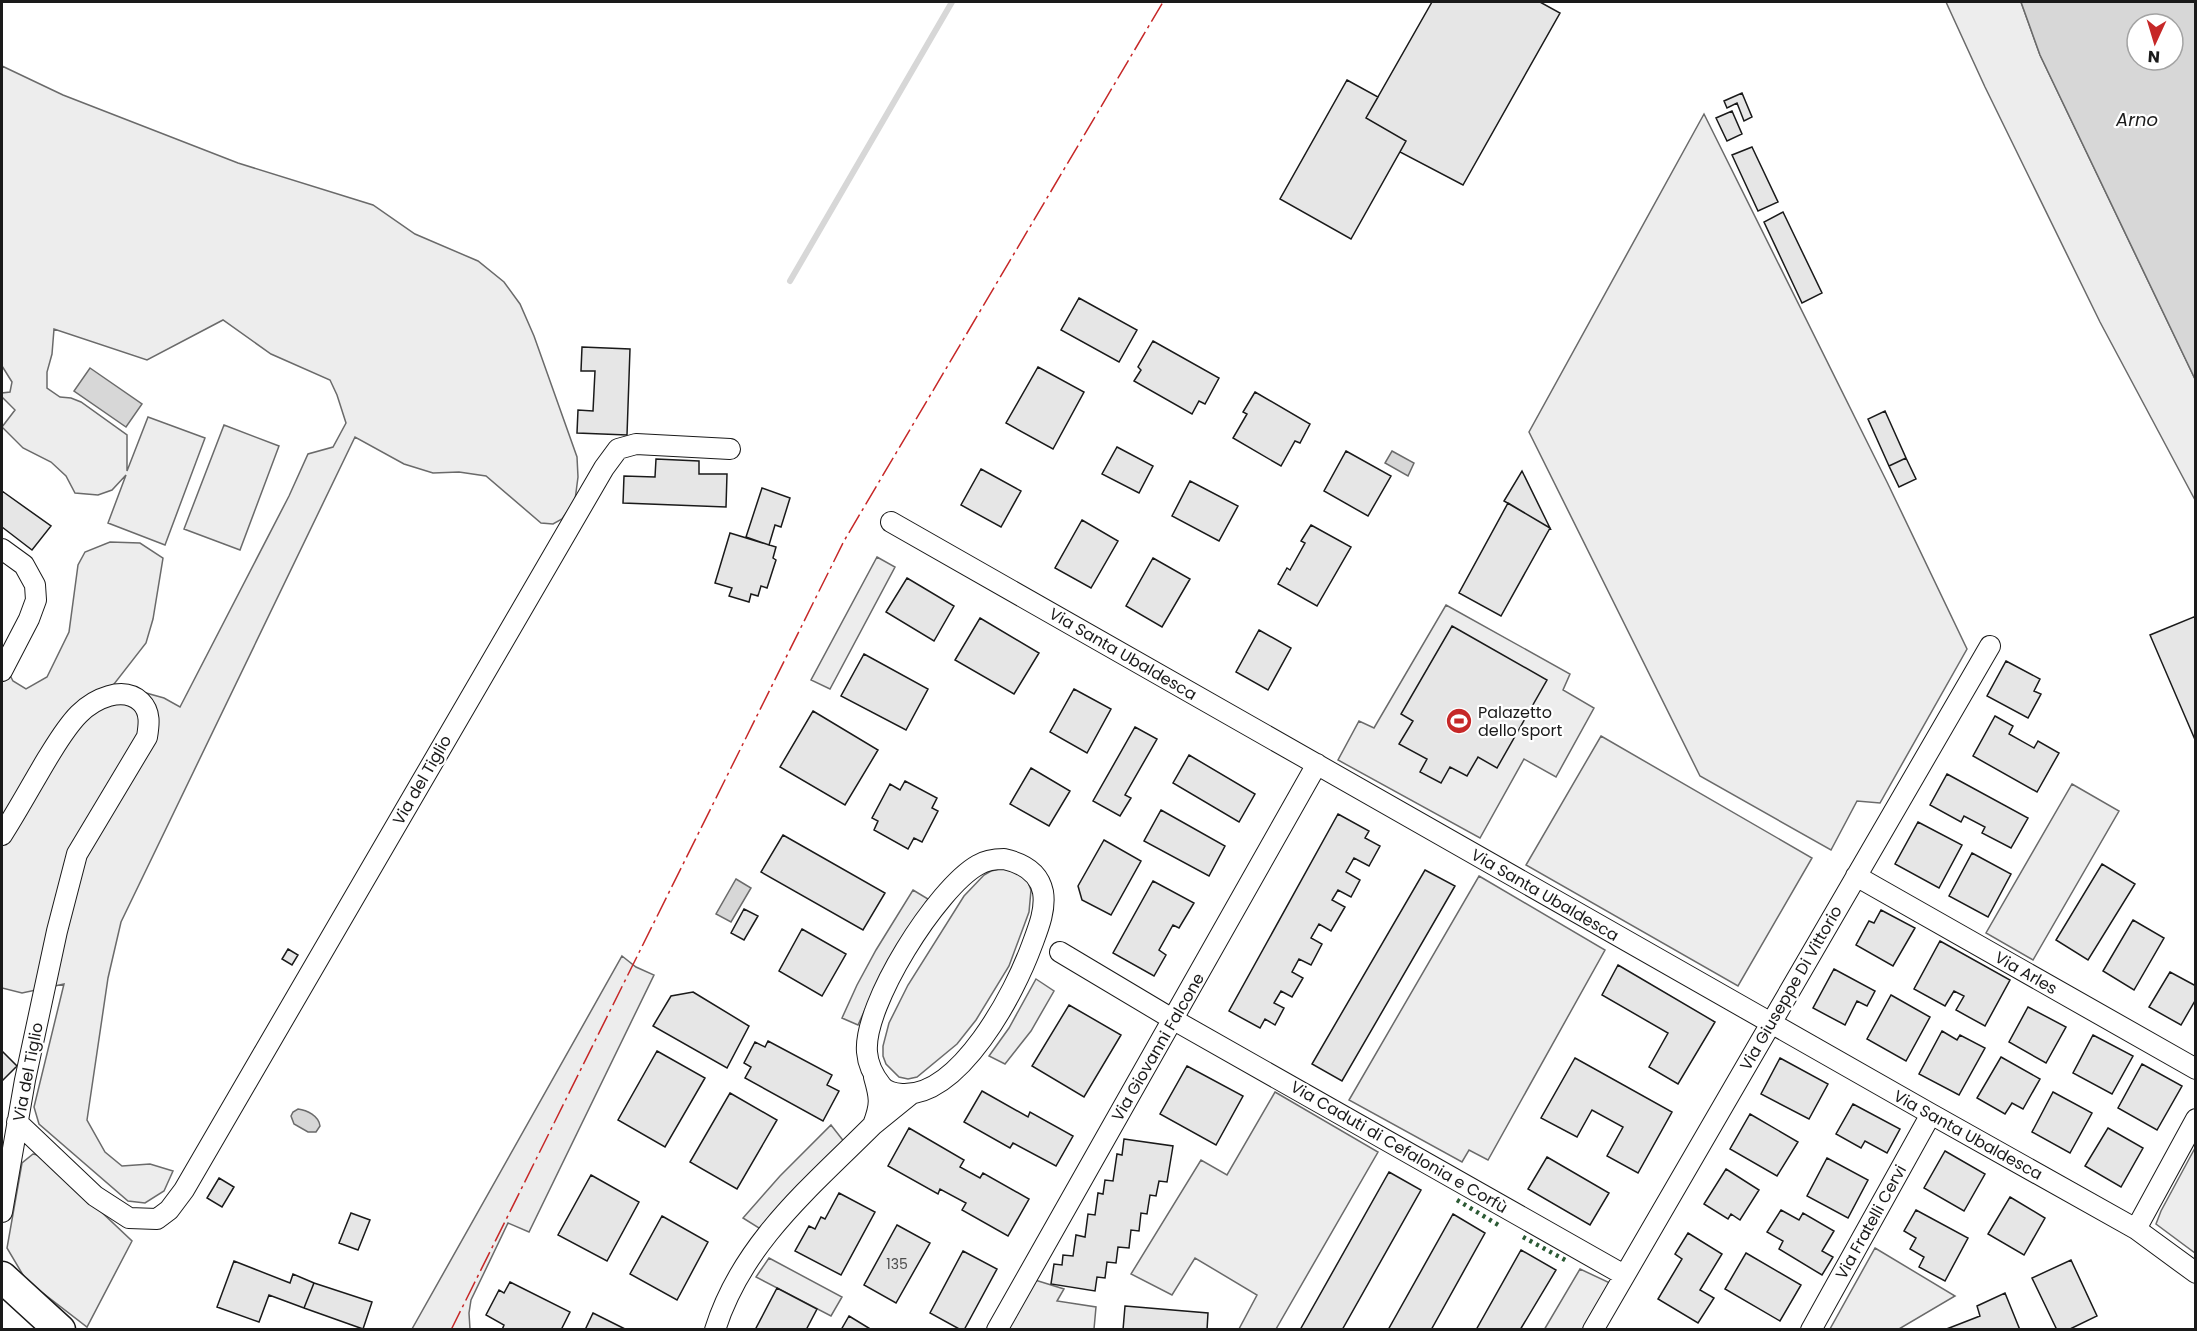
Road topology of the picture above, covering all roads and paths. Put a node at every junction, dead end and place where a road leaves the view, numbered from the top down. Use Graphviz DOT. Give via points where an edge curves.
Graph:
graph roads {
  1 [pos="730,449"];
  2 [pos="891,522"];
  3 [pos="2,549"];
  4 [pos="1990,646"];
  5 [pos="2,671"];
  6 [pos="1317,764"];
  7 [pos="2,835"];
  8 [pos="1856,876"];
  9 [pos="1041,921"];
  10 [pos="1060,952"];
  11 [pos="1023,970"];
  12 [pos="1174,1020"];
  13 [pos="1770,1023"];
  14 [pos="2196,1069"];
  15 [pos="873,1075"];
  16 [pos="910,1095"];
  17 [pos="1931,1114"];
  18 [pos="2196,1119"];
  19 [pos="17,1122"];
  20 [pos="873,1125"];
  21 [pos="2,1212"];
  22 [pos="2136,1228"];
  23 [pos="2196,1273"];
  24 [pos="1624,1275"];
  25 [pos="5,1283"];
  26 [pos="60,1329"];
  27 [pos="715,1329"];
  28 [pos="997,1329"];
  29 [pos="1593,1329"];
  30 [pos="1811,1329"];
  1 -- 19 [label="street, Via del Tiglio" via="636,444 618,448 169,1210 157,1219 129,1218 96,1196"];
  2 -- 6 [label="street, Via Santa Ubaldesca"];
  3 -- 5 [label="street" via="24,566 35,585 36,600"];
  4 -- 8 [label="street, Via Giuseppe Di Vittorio"];
  6 -- 12 [label="street, Via Giovanni Falcone"];
  6 -- 13 [label="street, Via Santa Ubaldesca"];
  7 -- 19 [label="street, Via del Tiglio" via="64,731 80,713 101,699 118,694 132,695 143,704 150,719 147,737 77,854"];
  8 -- 13 [label="street, Via Giuseppe Di Vittorio"];
  8 -- 14 [label="street, Via Arles"];
  9 -- 10 [label="street" via="1048,939"];
  9 -- 11 [label="street"];
  9 -- 15 [label="street" via="1041,884 1018,862 991,860 958,880 901,959 874,1015 867,1052"];
  10 -- 11 [label="street" via="1031,961"];
  10 -- 12 [label="street, Via Caduti di Cefalonia e Corfù"];
  11 -- 16 [label="street" via="1004,1007 969,1055 926,1090"];
  12 -- 24 [label="street, Via Caduti di Cefalonia e Corfù"];
  12 -- 28 [label="street, Via Giovanni Falcone"];
  13 -- 17 [label="street, Via Santa Ubaldesca"];
  13 -- 24 [label="street, Via Giuseppe Di Vittorio"];
  15 -- 16 [label="street" via="883,1088"];
  15 -- 20 [label="street" via="880,1099"];
  16 -- 20 [label="street"];
  17 -- 22 [label="street, Via Santa Ubaldesca"];
  17 -- 30 [label="street, Via Fratelli Cervi"];
  18 -- 22 [label="street"];
  19 -- 21 [label="street, Via del Tiglio"];
  20 -- 27 [label="street" via="805,1191 754,1250 726,1298"];
  22 -- 23 [label="street, Via Santa Ubaldesca"];
  24 -- 29 [label="street, Via Giuseppe Di Vittorio"];
  25 -- 26 [label="main road"];
}
